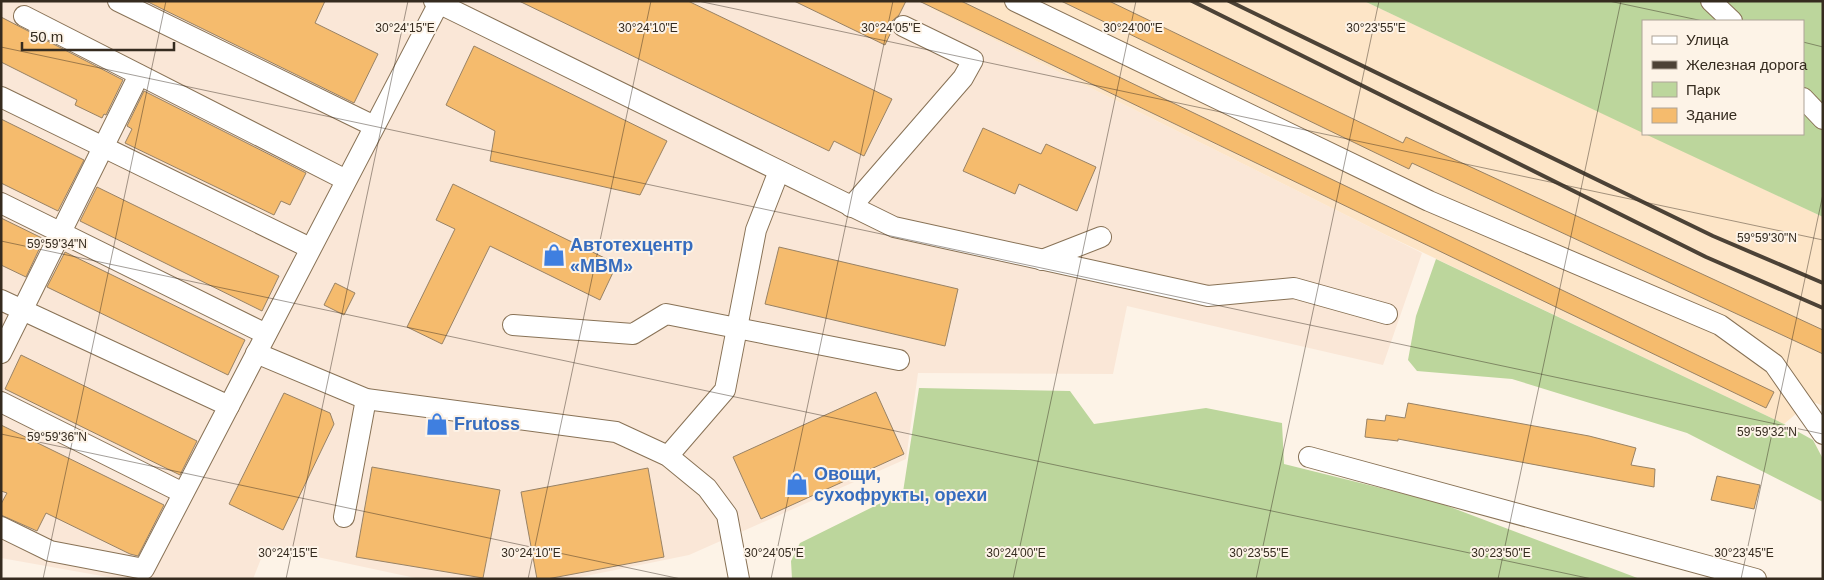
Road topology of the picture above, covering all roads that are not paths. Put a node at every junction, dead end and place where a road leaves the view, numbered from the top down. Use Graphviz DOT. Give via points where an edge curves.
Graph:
graph roads {
  1 [pos="118,1"];
  2 [pos="1015,1"];
  3 [pos="1711,1"];
  4 [pos="438,2"];
  5 [pos="24,16"];
  6 [pos="1731,20"];
  7 [pos="903,26"];
  8 [pos="139,75"];
  9 [pos="1,97"];
  10 [pos="1804,99"];
  11 [pos="1823,120"];
  12 [pos="374,126"];
  13 [pos="104,147"];
  14 [pos="779,171"];
  15 [pos="346,180"];
  16 [pos="1,203"];
  17 [pos="851,207"];
  18 [pos="61,233"];
  19 [pos="1101,237"];
  20 [pos="310,248"];
  21 [pos="1042,260"];
  22 [pos="1,300"];
  23 [pos="22,310"];
  24 [pos="1387,314"];
  25 [pos="513,325"];
  26 [pos="737,328"];
  27 [pos="266,334"];
  28 [pos="1,353"];
  29 [pos="256,353"];
  30 [pos="899,360"];
  31 [pos="366,399"];
  32 [pos="1,402"];
  33 [pos="229,406"];
  34 [pos="1823,434"];
  35 [pos="668,456"];
  36 [pos="1309,457"];
  37 [pos="183,493"];
  38 [pos="344,517"];
  39 [pos="1,527"];
  40 [pos="739,579"];
  41 [pos="1756,579"];
  1 -- 12 [label="street"];
  2 -- 34 [label="street" via="1428,201 1720,325 1774,364"];
  3 -- 6 [label="street"];
  4 -- 12 [label="street"];
  4 -- 14 [label="street"];
  5 -- 8 [label="street"];
  7 -- 17 [label="street" via="973,60 963,78"];
  8 -- 13 [label="street"];
  8 -- 15 [label="street"];
  9 -- 13 [label="street"];
  10 -- 11 [label="street"];
  12 -- 15 [label="street"];
  13 -- 18 [label="street"];
  13 -- 20 [label="street"];
  14 -- 17 [label="street"];
  14 -- 26 [label="street" via="756,230"];
  15 -- 20 [label="street"];
  16 -- 18 [label="street"];
  17 -- 21 [label="street" via="894,227"];
  18 -- 23 [label="street"];
  18 -- 27 [label="street"];
  19 -- 21 [label="street"];
  20 -- 27 [label="street"];
  21 -- 24 [label="street" via="1208,296 1294,288"];
  22 -- 23 [label="street"];
  23 -- 28 [label="street"];
  23 -- 33 [label="street"];
  25 -- 26 [label="street" via="633,334 666,314"];
  26 -- 30 [label="street"];
  26 -- 35 [label="street" via="726,390"];
  27 -- 29 [label="street"];
  29 -- 31 [label="street"];
  29 -- 33 [label="street"];
  31 -- 35 [label="street" via="616,432"];
  31 -- 38 [label="street"];
  32 -- 37 [label="street"];
  33 -- 37 [label="street"];
  35 -- 40 [label="street" via="707,488 727,515"];
  36 -- 41 [label="street"];
  37 -- 39 [label="street" via="144,569 50,551"];
}
